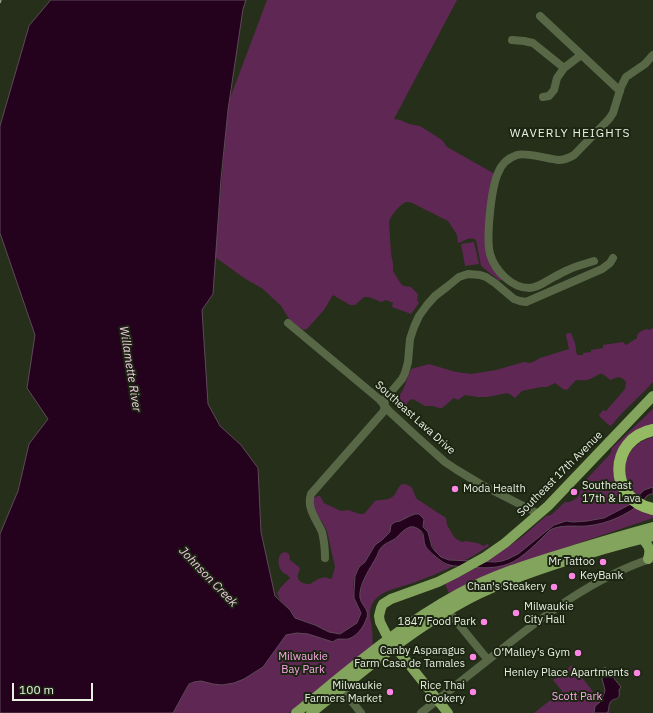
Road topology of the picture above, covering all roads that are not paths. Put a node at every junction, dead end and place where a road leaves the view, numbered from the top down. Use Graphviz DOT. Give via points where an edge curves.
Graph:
graph roads {
  1 [pos="540,16"];
  2 [pos="512,40"];
  3 [pos="581,56"];
  4 [pos="653,56"];
  5 [pos="564,68"];
  6 [pos="620,91"];
  7 [pos="543,97"];
  8 [pos="613,258"];
  9 [pos="594,262"];
  10 [pos="288,323"];
  11 [pos="653,396"];
  12 [pos="384,406"];
  13 [pos="653,430"];
  14 [pos="653,508"];
  15 [pos="539,514"];
  16 [pos="653,527"];
  17 [pos="653,536"];
  18 [pos="643,539"];
  19 [pos="653,544"];
  20 [pos="326,558"];
  21 [pos="650,558"];
  22 [pos="448,611"];
  23 [pos="392,643"];
  24 [pos="488,660"];
  25 [pos="342,689"];
  26 [pos="437,700"];
  27 [pos="296,713"];
  28 [pos="311,713"];
  29 [pos="361,713"];
  30 [pos="421,713"];
  31 [pos="448,713"];
  1 -- 3 [label="street"];
  2 -- 5 [label="street" via="534,43"];
  3 -- 5 [label="street"];
  3 -- 6 [label="street"];
  4 -- 6 [label="street" via="626,77"];
  5 -- 7 [label="street" via="557,78 554,90 549,96"];
  6 -- 9 [label="street" via="613,113 569,158 553,160 519,154 508,160 497,174 489,216 489,249 492,260 515,285 523,288 536,287 570,269"];
  8 -- 12 [label="street" via="602,269 526,302 514,299 486,277 468,274 459,278 435,296 419,316 410,339 405,372 385,399"];
  10 -- 12 [label="street, Southeast Lava Drive" via="379,399"];
  11 -- 15 [label="main road, Southeast 17th Avenue"];
  12 -- 15 [label="street, Southeast Lava Drive" via="445,462"];
  12 -- 20 [label="street" via="384,411 310,494 309,502 322,533"];
  13 -- 14 [label="highway" via="629,443 622,454 619,466 621,482 630,497"];
  15 -- 23 [label="main road, Southeast 17th Avenue" via="485,557 448,577 383,604 379,611 380,622"];
  16 -- 23 [label="main road" via="532,563 486,581 442,603"];
  17 -- 18 [label="main road"];
  18 -- 19 [label="main road"];
  18 -- 21 [label="main road" via="649,549"];
  18 -- 22 [label="main road" via="536,570 478,594"];
  21 -- 24 [label="street" via="610,575 574,596"];
  22 -- 23 [label="main road"];
  22 -- 24 [label="street"];
  23 -- 25 [label="main road"];
  23 -- 26 [label="main road"];
  23 -- 27 [label="main road"];
  24 -- 26 [label="street"];
  25 -- 28 [label="main road"];
  25 -- 29 [label="street"];
  26 -- 30 [label="street"];
  26 -- 31 [label="main road"];
}
